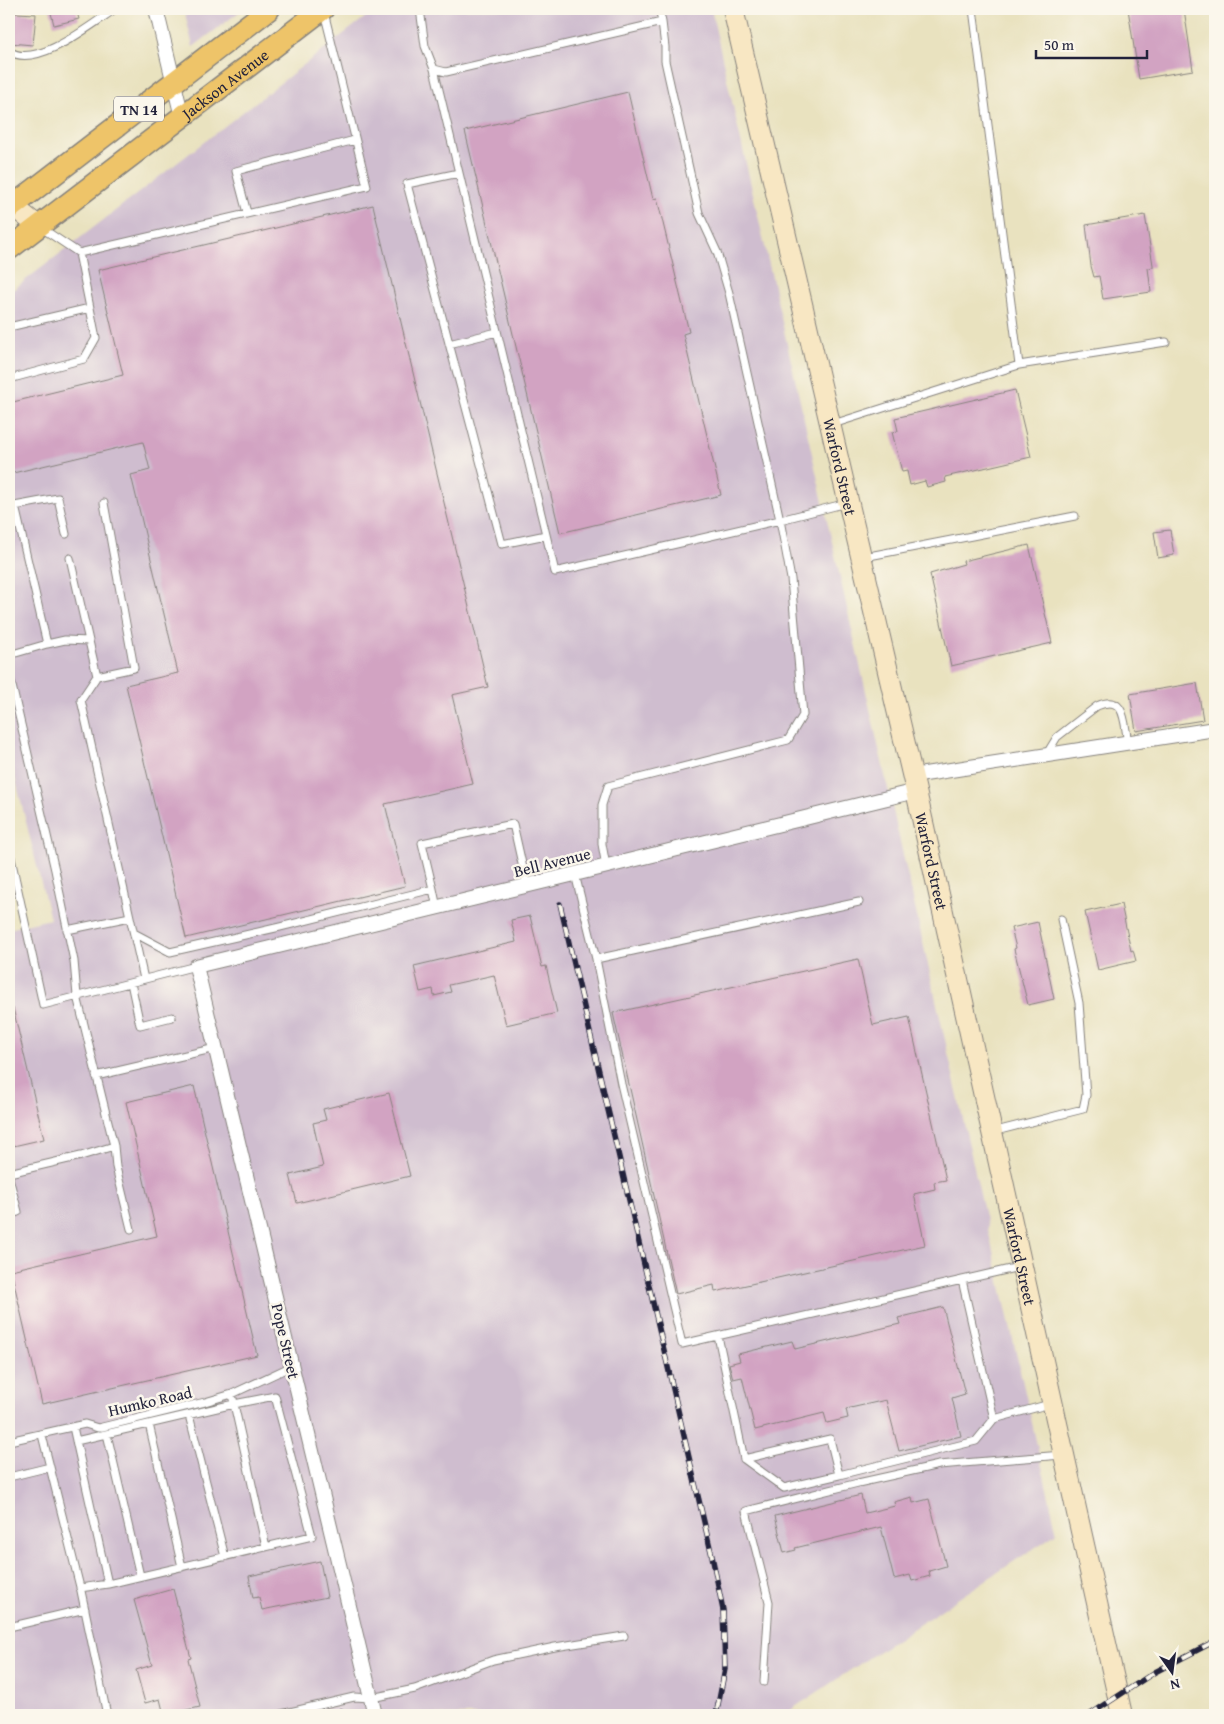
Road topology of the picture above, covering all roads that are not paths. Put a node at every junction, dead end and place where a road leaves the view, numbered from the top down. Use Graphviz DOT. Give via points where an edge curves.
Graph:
graph roads {
  1 [pos="115,9"];
  2 [pos="156,9"];
  3 [pos="269,9"];
  4 [pos="323,9"];
  5 [pos="420,9"];
  6 [pos="659,9"];
  7 [pos="732,9"];
  8 [pos="973,9"];
  9 [pos="662,22"];
  10 [pos="9,51"];
  11 [pos="434,69"];
  12 [pos="174,82"];
  13 [pos="182,117"];
  14 [pos="355,140"];
  15 [pos="459,173"];
  16 [pos="10,206"];
  17 [pos="247,213"];
  18 [pos="38,226"];
  19 [pos="9,249"];
  20 [pos="79,253"];
  21 [pos="90,308"];
  22 [pos="9,327"];
  23 [pos="497,332"];
  24 [pos="1166,342"];
  25 [pos="449,344"];
  26 [pos="1019,365"];
  27 [pos="9,379"];
  28 [pos="830,425"];
  29 [pos="104,503"];
  30 [pos="848,503"];
  31 [pos="12,507"];
  32 [pos="1075,516"];
  33 [pos="780,520"];
  34 [pos="66,534"];
  35 [pos="546,535"];
  36 [pos="70,558"];
  37 [pos="861,558"];
  38 [pos="89,641"];
  39 [pos="47,644"];
  40 [pos="9,654"];
  41 [pos="9,673"];
  42 [pos="98,676"];
  43 [pos="1215,729"];
  44 [pos="1128,743"];
  45 [pos="1046,756"];
  46 [pos="914,784"];
  47 [pos="9,848"];
  48 [pos="606,866"];
  49 [pos="575,874"];
  50 [pos="527,886"];
  51 [pos="433,889"];
  52 [pos="859,902"];
  53 [pos="437,908"];
  54 [pos="130,917"];
  55 [pos="1061,919"];
  56 [pos="67,930"];
  57 [pos="134,933"];
  58 [pos="596,959"];
  59 [pos="196,966"];
  60 [pos="144,979"];
  61 [pos="131,983"];
  62 [pos="77,996"];
  63 [pos="172,1017"];
  64 [pos="216,1048"];
  65 [pos="96,1076"];
  66 [pos="992,1132"];
  67 [pos="114,1146"];
  68 [pos="9,1173"];
  69 [pos="9,1178"];
  70 [pos="9,1214"];
  71 [pos="131,1228"];
  72 [pos="1022,1266"];
  73 [pos="962,1280"];
  74 [pos="718,1336"];
  75 [pos="292,1366"];
  76 [pos="232,1394"];
  77 [pos="234,1404"];
  78 [pos="1053,1404"];
  79 [pos="189,1415"];
  80 [pos="994,1420"];
  81 [pos="149,1424"];
  82 [pos="73,1428"];
  83 [pos="107,1434"];
  84 [pos="42,1435"];
  85 [pos="9,1441"];
  86 [pos="76,1441"];
  87 [pos="1064,1455"];
  88 [pos="744,1459"];
  89 [pos="50,1467"];
  90 [pos="839,1476"];
  91 [pos="9,1477"];
  92 [pos="266,1547"];
  93 [pos="225,1557"];
  94 [pos="182,1567"];
  95 [pos="140,1576"];
  96 [pos="108,1584"];
  97 [pos="80,1588"];
  98 [pos="85,1609"];
  99 [pos="9,1627"];
  100 [pos="624,1636"];
  101 [pos="764,1682"];
  102 [pos="371,1698"];
  103 [pos="107,1715"];
  104 [pos="277,1715"];
  105 [pos="375,1715"];
  106 [pos="1122,1715"];
  1 -- 10 [label="lane" via="53,49 30,56"];
  2 -- 12 [label="street"];
  3 -- 12 [label="main road, Jackson Avenue / TN 14"];
  4 -- 13 [label="main road, Jackson Avenue / TN 14"];
  4 -- 14 [label="lane"];
  5 -- 11 [label="lane" via="425,46"];
  6 -- 9 [label="lane"];
  7 -- 28 [label="main road, Warford Street"];
  8 -- 26 [label="lane"];
  9 -- 11 [label="lane" via="446,72"];
  9 -- 33 [label="lane" via="665,61 699,213 717,252 730,293"];
  11 -- 15 [label="lane"];
  12 -- 13 [label="street"];
  12 -- 16 [label="main road, Jackson Avenue / TN 14"];
  13 -- 18 [label="main road, Jackson Avenue / TN 14"];
  14 -- 17 [label="lane" via="236,171"];
  14 -- 17 [label="lane" via="367,186"];
  15 -- 23 [label="lane"];
  15 -- 25 [label="lane" via="407,184"];
  16 -- 18 [label="main road"];
  17 -- 20 [label="lane"];
  18 -- 19 [label="main road, Jackson Avenue / TN 14"];
  18 -- 20 [label="lane"];
  20 -- 21 [label="lane"];
  21 -- 22 [label="lane"];
  21 -- 27 [label="lane" via="96,338 84,359"];
  23 -- 25 [label="lane"];
  23 -- 35 [label="lane"];
  24 -- 26 [label="lane"];
  25 -- 35 [label="lane" via="502,544"];
  26 -- 28 [label="lane"];
  28 -- 30 [label="main road, Warford Street"];
  29 -- 42 [label="lane" via="134,668"];
  30 -- 33 [label="lane"];
  30 -- 37 [label="main road, Warford Street"];
  31 -- 34 [label="lane" via="58,498"];
  31 -- 39 [label="lane"];
  32 -- 37 [label="lane"];
  33 -- 35 [label="lane" via="555,572"];
  33 -- 48 [label="lane" via="790,578 803,715 788,740 608,786 602,805 602,844"];
  36 -- 38 [label="lane"];
  37 -- 46 [label="main road, Warford Street"];
  38 -- 39 [label="lane" via="65,640"];
  38 -- 42 [label="lane"];
  39 -- 40 [label="lane"];
  41 -- 56 [label="lane"];
  42 -- 54 [label="lane" via="81,700"];
  43 -- 44 [label="street, Bell Avenue"];
  44 -- 45 [label="street, Bell Avenue"];
  44 -- 45 [label="lane" via="1119,706 1104,703 1057,737"];
  45 -- 46 [label="street, Bell Avenue"];
  46 -- 48 [label="street, Bell Avenue"];
  46 -- 66 [label="main road, Warford Street"];
  47 -- 62 [label="lane" via="43,1005"];
  48 -- 49 [label="street, Bell Avenue"];
  49 -- 50 [label="street, Bell Avenue"];
  49 -- 58 [label="lane"];
  50 -- 51 [label="lane" via="513,824 422,843"];
  50 -- 53 [label="street, Bell Avenue"];
  51 -- 53 [label="lane"];
  51 -- 57 [label="lane" via="170,952"];
  52 -- 58 [label="lane"];
  53 -- 59 [label="street, Bell Avenue"];
  54 -- 56 [label="lane"];
  54 -- 57 [label="lane"];
  55 -- 66 [label="lane" via="1079,1003 1086,1095 1083,1108"];
  56 -- 62 [label="lane"];
  57 -- 60 [label="lane"];
  58 -- 74 [label="lane" via="621,1084 682,1344"];
  59 -- 60 [label="lane"];
  59 -- 64 [label="street, Pope Street"];
  60 -- 61 [label="lane"];
  61 -- 62 [label="lane"];
  61 -- 63 [label="lane" via="140,1024"];
  62 -- 65 [label="lane"];
  64 -- 65 [label="lane"];
  64 -- 75 [label="street, Pope Street"];
  65 -- 67 [label="lane"];
  66 -- 72 [label="main road, Warford Street"];
  67 -- 68 [label="lane"];
  67 -- 71 [label="lane"];
  69 -- 70 [label="lane" via="18,1212"];
  72 -- 73 [label="lane"];
  72 -- 78 [label="main road, Warford Street"];
  73 -- 74 [label="lane"];
  73 -- 80 [label="lane"];
  74 -- 88 [label="lane"];
  75 -- 76 [label="lane, Humko Road"];
  75 -- 102 [label="street, Pope Street"];
  76 -- 77 [label="lane"];
  76 -- 82 [label="lane, Humko Road" via="98,1428 85,1424"];
  77 -- 79 [label="lane"];
  77 -- 92 [label="lane"];
  77 -- 92 [label="lane" via="275,1396 312,1536"];
  78 -- 80 [label="lane"];
  78 -- 87 [label="main road, Warford Street"];
  79 -- 81 [label="lane"];
  79 -- 93 [label="lane"];
  80 -- 90 [label="lane" via="976,1441"];
  81 -- 83 [label="lane"];
  81 -- 94 [label="lane"];
  82 -- 84 [label="lane, Humko Road"];
  82 -- 86 [label="lane"];
  83 -- 86 [label="lane"];
  83 -- 95 [label="lane"];
  84 -- 85 [label="lane, Humko Road"];
  84 -- 89 [label="lane"];
  86 -- 96 [label="lane"];
  87 -- 101 [label="lane" via="939,1465 746,1511 768,1602"];
  87 -- 106 [label="main road, Warford Street"];
  88 -- 90 [label="lane" via="784,1488"];
  88 -- 90 [label="lane" via="830,1439"];
  89 -- 91 [label="lane"];
  89 -- 97 [label="lane"];
  92 -- 93 [label="lane"];
  93 -- 94 [label="lane"];
  94 -- 95 [label="lane"];
  95 -- 96 [label="lane"];
  96 -- 97 [label="lane"];
  97 -- 98 [label="lane"];
  98 -- 99 [label="lane"];
  98 -- 103 [label="lane"];
  100 -- 102 [label="lane" via="494,1660 415,1689"];
  102 -- 104 [label="lane" via="354,1697"];
  102 -- 105 [label="street, Pope Street"];
}
